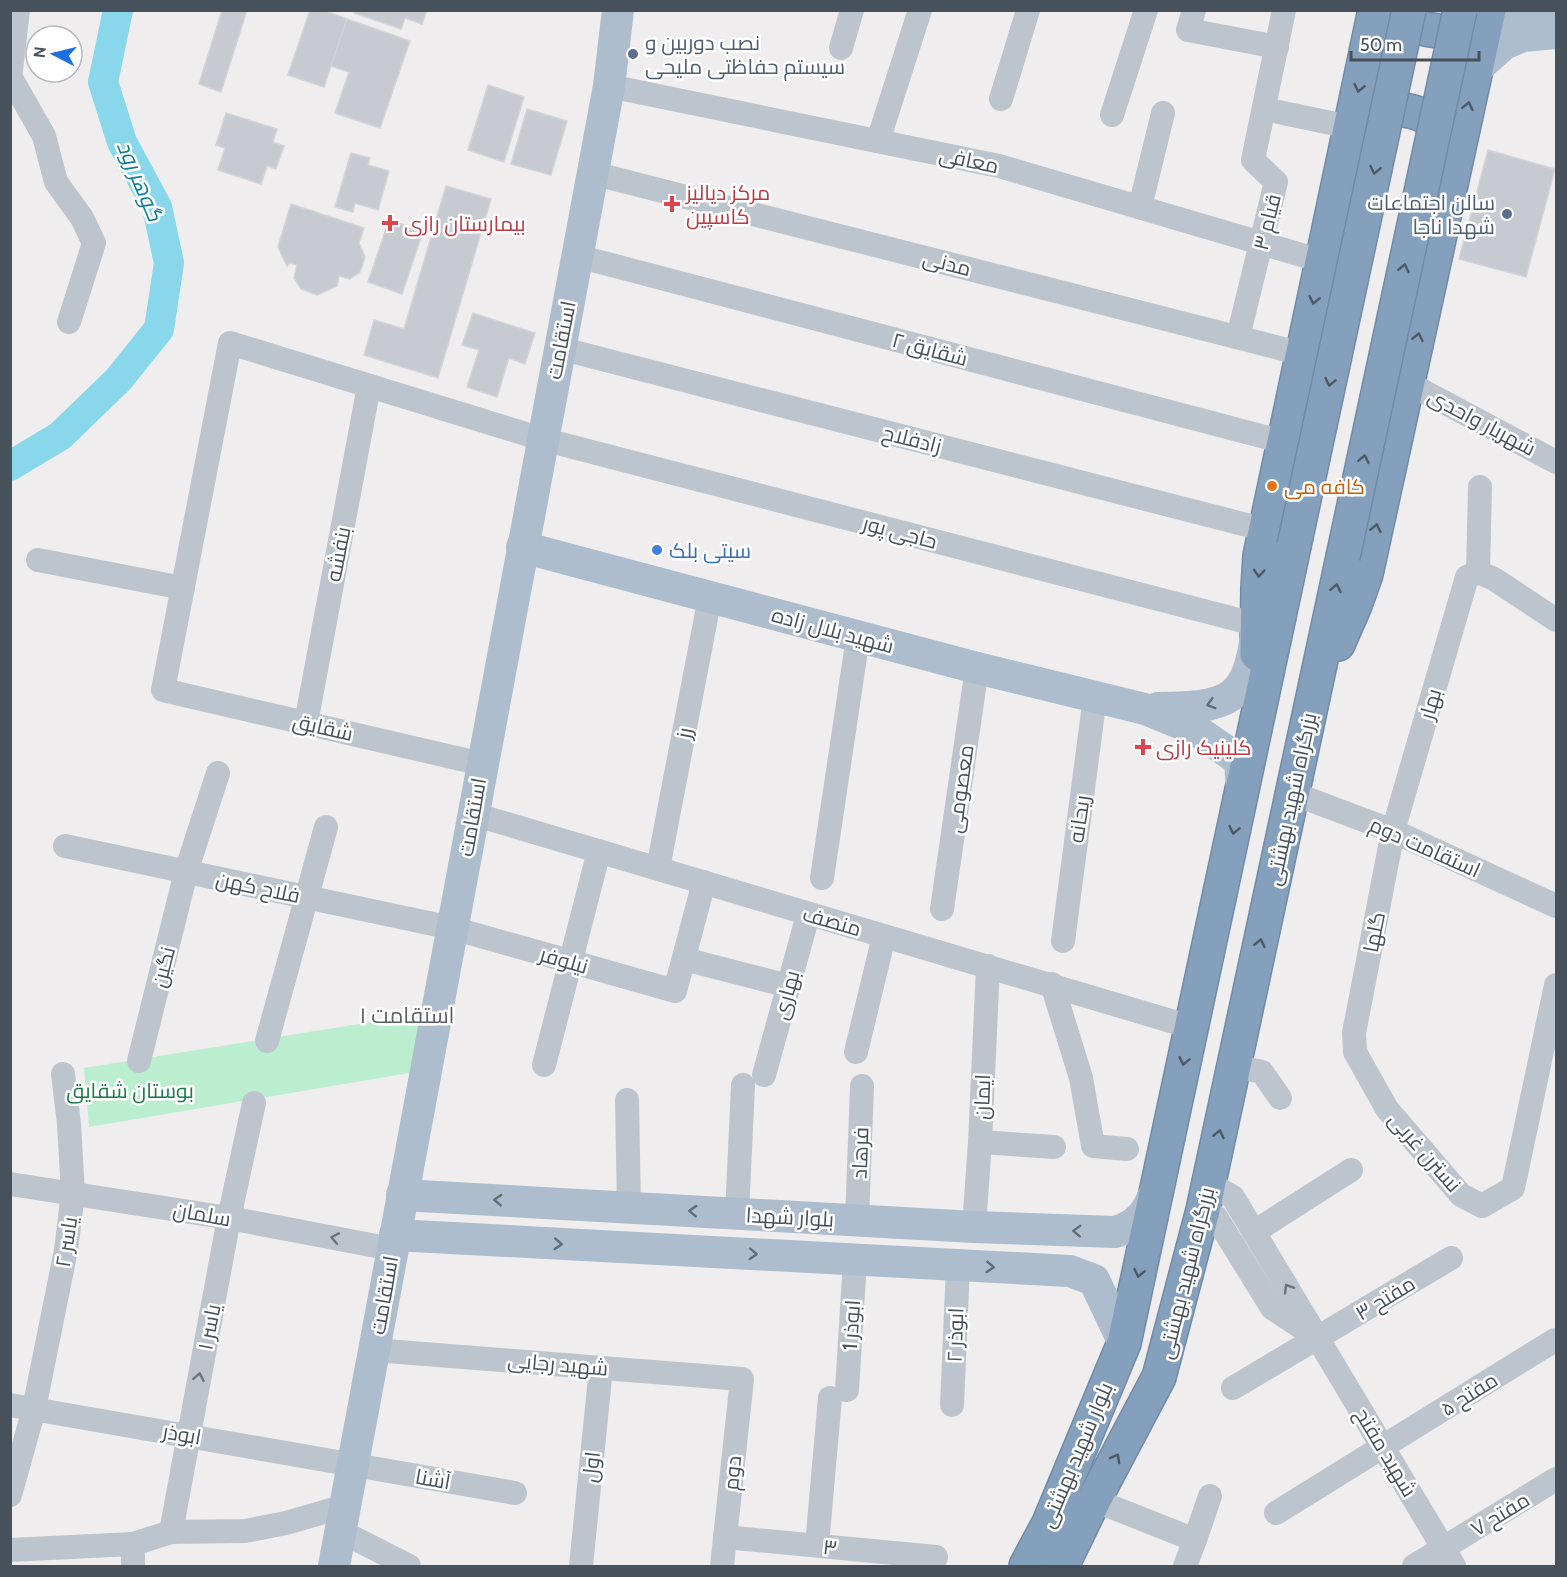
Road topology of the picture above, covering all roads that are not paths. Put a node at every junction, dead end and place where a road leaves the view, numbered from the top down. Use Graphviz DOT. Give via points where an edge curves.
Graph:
graph roads {
  1 [pos="18,10"];
  2 [pos="618,10"];
  3 [pos="632,10"];
  4 [pos="852,10"];
  5 [pos="920,10"];
  6 [pos="1028,10"];
  7 [pos="1146,10"];
  8 [pos="1194,10"];
  9 [pos="1284,10"];
  10 [pos="1356,10"];
  11 [pos="1375,10"];
  12 [pos="1394,10"];
  13 [pos="1409,10"];
  14 [pos="1460,10"];
  15 [pos="1488,10"];
  16 [pos="1501,10"];
  17 [pos="1557,26"];
  18 [pos="1557,33"];
  19 [pos="1277,47"];
  20 [pos="841,48"];
  21 [pos="1365,57"];
  22 [pos="1477,68"];
  23 [pos="610,77"];
  24 [pos="11,78"];
  25 [pos="1001,99"];
  26 [pos="1264,109"];
  27 [pos="1163,113"];
  28 [pos="1112,115"];
  29 [pos="1350,130"];
  30 [pos="878,141"];
  31 [pos="1457,159"];
  32 [pos="592,173"];
  33 [pos="1140,207"];
  34 [pos="1262,242"];
  35 [pos="577,256"];
  36 [pos="1322,261"];
  37 [pos="69,322"];
  38 [pos="1238,337"];
  39 [pos="559,348"];
  40 [pos="1303,354"];
  41 [pos="1408,382"];
  42 [pos="369,386"];
  43 [pos="542,439"];
  44 [pos="1284,442"];
  45 [pos="1557,462"];
  46 [pos="1480,487"];
  47 [pos="1266,530"];
  48 [pos="522,547"];
  49 [pos="38,560"];
  50 [pos="1473,574"];
  51 [pos="183,588"];
  52 [pos="710,597"];
  53 [pos="1557,620"];
  54 [pos="1258,625"];
  55 [pos="858,637"];
  56 [pos="977,668"];
  57 [pos="1095,696"];
  58 [pos="1312,700"];
  59 [pos="1145,709"];
  60 [pos="1257,720"];
  61 [pos="306,723"];
  62 [pos="482,764"];
  63 [pos="218,773"];
  64 [pos="1242,789"];
  65 [pos="1292,793"];
  66 [pos="472,814"];
  67 [pos="326,827"];
  68 [pos="1393,831"];
  69 [pos="64,846"];
  70 [pos="599,851"];
  71 [pos="658,868"];
  72 [pos="186,872"];
  73 [pos="822,878"];
  74 [pos="704,882"];
  75 [pos="308,898"];
  76 [pos="1557,906"];
  77 [pos="942,909"];
  78 [pos="808,915"];
  79 [pos="452,928"];
  80 [pos="884,936"];
  81 [pos="1062,941"];
  82 [pos="684,959"];
  83 [pos="570,962"];
  84 [pos="988,966"];
  85 [pos="1052,984"];
  86 [pos="1557,985"];
  87 [pos="789,986"];
  88 [pos="1191,1027"];
  89 [pos="1354,1033"];
  90 [pos="267,1041"];
  91 [pos="856,1052"];
  92 [pos="139,1062"];
  93 [pos="544,1065"];
  94 [pos="1234,1066"];
  95 [pos="63,1074"];
  96 [pos="862,1086"];
  97 [pos="1281,1098"];
  98 [pos="627,1100"];
  99 [pos="254,1103"];
  100 [pos="980,1142"];
  101 [pos="1054,1147"];
  102 [pos="1127,1149"];
  103 [pos="1351,1170"];
  104 [pos="10,1184"];
  105 [pos="1156,1190"];
  106 [pos="73,1193"];
  107 [pos="402,1195"];
  108 [pos="1206,1196"];
  109 [pos="629,1208"];
  110 [pos="737,1214"];
  111 [pos="229,1218"];
  112 [pos="857,1221"];
  113 [pos="974,1227"];
  114 [pos="1254,1232"];
  115 [pos="394,1242"];
  116 [pos="1451,1258"];
  117 [pos="855,1260"];
  118 [pos="958,1265"];
  119 [pos="1318,1338"];
  120 [pos="1555,1340"];
  121 [pos="1124,1343"];
  122 [pos="374,1350"];
  123 [pos="601,1368"];
  124 [pos="742,1379"];
  125 [pos="1233,1388"];
  126 [pos="10,1405"];
  127 [pos="952,1405"];
  128 [pos="34,1409"];
  129 [pos="189,1435"];
  130 [pos="1383,1448"];
  131 [pos="352,1465"];
  132 [pos="1557,1479"];
  133 [pos="515,1493"];
  134 [pos="10,1495"];
  135 [pos="1210,1496"];
  136 [pos="1094,1500"];
  137 [pos="1275,1513"];
  138 [pos="342,1519"];
  139 [pos="171,1532"];
  140 [pos="725,1537"];
  141 [pos="1195,1540"];
  142 [pos="817,1545"];
  143 [pos="10,1550"];
  144 [pos="133,1555"];
  145 [pos="936,1557"];
  146 [pos="1449,1557"];
  147 [pos="872,1559"];
  148 [pos="334,1566"];
  149 [pos="409,1566"];
  150 [pos="581,1566"];
  151 [pos="722,1566"];
  152 [pos="1026,1566"];
  153 [pos="1062,1566"];
  154 [pos="1185,1566"];
  155 [pos="1414,1566"];
  1 -- 24 [label="street"];
  2 -- 23 [label="main road, استقامت"];
  3 -- 23 [label="main road, استقامت"];
  4 -- 20 [label="street"];
  5 -- 30 [label="street"];
  6 -- 25 [label="street"];
  7 -- 28 [label="street"];
  8 -- 19 [label="street" via="1188,30"];
  9 -- 19 [label="street, قیام ۳"];
  10 -- 21 [label="main road"];
  11 -- 21 [label="highway"];
  12 -- 15 [label="highway" via="1415,26 1442,31 1464,27"];
  13 -- 60 [label="highway, بزرگراه شهید بهشتی, one-way, bridge"];
  58 -- 14 [label="highway, بزرگراه شهید بهشتی, one-way, bridge"];
  15 -- 22 [label="highway"];
  16 -- 17 [label="main road"];
  18 -- 22 [label="main road" via="1523,36 1504,44"];
  19 -- 26 [label="street, قیام ۳"];
  21 -- 29 [label="highway, one-way"];
  31 -- 22 [label="highway, one-way"];
  23 -- 30 [label="street, معافی"];
  23 -- 32 [label="main road, استقامت"];
  24 -- 37 [label="street" via="44,136 56,182 82,218 94,243"];
  26 -- 29 [label="street"];
  26 -- 34 [label="street, قیام ۳" via="1253,160 1276,182"];
  27 -- 33 [label="street"];
  29 -- 31 [label="highway" via="1377,113 1412,111 1442,129"];
  29 -- 36 [label="highway"];
  30 -- 33 [label="street, معافی" via="999,166"];
  41 -- 31 [label="highway, one-way"];
  32 -- 35 [label="main road, استقامت"];
  32 -- 38 [label="street, مدنی"];
  33 -- 34 [label="street, معافی"];
  34 -- 36 [label="street, معافی"];
  34 -- 38 [label="street, قیام ۳"];
  35 -- 39 [label="main road, استقامت"];
  35 -- 44 [label="street, شقایق ۲"];
  36 -- 40 [label="highway, one-way"];
  38 -- 40 [label="street, مدنی"];
  39 -- 43 [label="main road, استقامت"];
  39 -- 47 [label="street, زادفلاح"];
  40 -- 44 [label="highway"];
  41 -- 45 [label="street, شهریار واحدی"];
  58 -- 41 [label="highway, one-way" via="1362,588"];
  42 -- 43 [label="street"];
  42 -- 51 [label="street" via="230,342"];
  42 -- 61 [label="street, بنفشه"];
  43 -- 48 [label="main road, استقامت"];
  43 -- 54 [label="street, حاجی پور"];
  44 -- 47 [label="highway"];
  46 -- 50 [label="street, بهار"];
  47 -- 54 [label="highway, one-way" via="1259,565"];
  48 -- 52 [label="main road, شهید بلال زاده"];
  48 -- 62 [label="main road, استقامت"];
  49 -- 51 [label="street"];
  50 -- 53 [label="street" via="1494,579"];
  50 -- 68 [label="street, بهار"];
  51 -- 61 [label="street, شقایق" via="163,690"];
  52 -- 55 [label="main road, شهید بلال زاده"];
  52 -- 71 [label="street, رز"];
  54 -- 59 [label="main road, شهید بلال زاده, one-way" via="1252,663 1242,683 1227,699 1198,708"];
  54 -- 60 [label="highway"];
  55 -- 56 [label="main road, شهید بلال زاده"];
  55 -- 73 [label="street"];
  56 -- 57 [label="main road, شهید بلال زاده"];
  56 -- 77 [label="street, معصومی"];
  57 -- 59 [label="main road, شهید بلال زاده"];
  57 -- 81 [label="street, ریحانه"];
  58 -- 65 [label="highway, بزرگراه شهید بهشتی"];
  59 -- 64 [label="main road, شهید بلال زاده" via="1194,729 1235,757 1240,763"];
  60 -- 64 [label="highway, بزرگراه شهید بهشتی"];
  61 -- 62 [label="street, شقایق"];
  62 -- 66 [label="main road, استقامت"];
  63 -- 72 [label="street, نگین"];
  64 -- 88 [label="highway, بزرگراه شهید بهشتی, one-way"];
  65 -- 68 [label="street, استقامت دوم"];
  94 -- 65 [label="highway, بزرگراه شهید بهشتی, one-way"];
  66 -- 70 [label="street, منصف"];
  66 -- 79 [label="main road, استقامت"];
  67 -- 75 [label="street"];
  68 -- 76 [label="street, استقامت دوم"];
  68 -- 89 [label="street, گلها"];
  69 -- 72 [label="street, فلاح کهن"];
  70 -- 71 [label="street, منصف"];
  70 -- 83 [label="street"];
  71 -- 74 [label="street, منصف"];
  72 -- 75 [label="street, فلاح کهن"];
  72 -- 92 [label="street, نگین"];
  74 -- 78 [label="street, منصف"];
  74 -- 82 [label="street"];
  75 -- 79 [label="street, فلاح کهن"];
  75 -- 90 [label="street"];
  78 -- 80 [label="street, منصف"];
  78 -- 87 [label="street, بهاری"];
  79 -- 83 [label="street, نیلوفر"];
  79 -- 107 [label="main road, استقامت"];
  80 -- 84 [label="street, منصف"];
  80 -- 91 [label="street"];
  82 -- 83 [label="street, نیلوفر" via="675,991"];
  82 -- 87 [label="street"];
  83 -- 93 [label="street"];
  84 -- 85 [label="street, منصف"];
  84 -- 100 [label="street, ایمان"];
  85 -- 88 [label="street, منصف"];
  85 -- 102 [label="street" via="1081,1078 1093,1146"];
  86 -- 89 [label="street, نسترن غربی" via="1513,1188 1482,1206 1461,1195 1387,1109 1355,1052"];
  87 -- 110 [label="street, بهاری" via="754,1080"];
  88 -- 105 [label="highway, بزرگراه شهید بهشتی, one-way"];
  94 -- 97 [label="street" via="1263,1072"];
  108 -- 94 [label="highway, بزرگراه شهید بهشتی, one-way"];
  95 -- 106 [label="street, یاسر ۲"];
  96 -- 112 [label="street, فرهاد"];
  98 -- 109 [label="street"];
  99 -- 111 [label="street, یاسر ۱"];
  100 -- 101 [label="street"];
  100 -- 113 [label="street, ایمان"];
  103 -- 114 [label="street"];
  104 -- 106 [label="street, سلمان"];
  105 -- 113 [label="main road, بلوار شهدا, one-way" via="1141,1218 1115,1232"];
  105 -- 121 [label="highway, بزرگراه شهید بهشتی, one-way"];
  106 -- 111 [label="street, سلمان"];
  106 -- 128 [label="street, یاسر ۲" via="66,1250"];
  109 -- 107 [label="main road, بلوار شهدا, one-way"];
  107 -- 115 [label="main road, استقامت"];
  108 -- 114 [label="street, شهید مفتح" via="1233,1197"];
  108 -- 119 [label="street, شهید مفتح" via="1272,1308"];
  136 -- 108 [label="highway, بزرگراه شهید بهشتی, one-way" via="1159,1377"];
  110 -- 109 [label="main road, بلوار شهدا, one-way"];
  110 -- 112 [label="main road, بلوار شهدا"];
  115 -- 111 [label="street, سلمان, one-way"];
  129 -- 111 [label="street, یاسر ۱, one-way"];
  112 -- 113 [label="main road, بلوار شهدا"];
  119 -- 114 [label="street, شهید مفتح, one-way"];
  115 -- 117 [label="main road, بلوار شهدا, one-way"];
  115 -- 122 [label="main road, استقامت"];
  116 -- 119 [label="street, مفتح ۳"];
  117 -- 118 [label="main road, بلوار شهدا"];
  117 -- 142 [label="street, ابوذر 1"];
  118 -- 121 [label="main road, بلوار شهدا, one-way" via="1070,1271 1088,1277 1094,1280"];
  118 -- 127 [label="street, ابوذر ۲"];
  119 -- 125 [label="street, مفتح ۳"];
  119 -- 130 [label="street, شهید مفتح"];
  120 -- 130 [label="street, مفتح ۵"];
  121 -- 152 [label="highway, بلوار شهید بهشتی"];
  122 -- 123 [label="street, شهید رجایی"];
  122 -- 131 [label="main road, استقامت"];
  123 -- 124 [label="street, شهید رجایی"];
  123 -- 150 [label="street, اول"];
  124 -- 140 [label="street, دوم"];
  126 -- 128 [label="street, ابوذر"];
  128 -- 129 [label="street, ابوذر"];
  128 -- 134 [label="street, یاسر ۲"];
  129 -- 131 [label="street, ابوذر"];
  129 -- 139 [label="street, یاسر ۱"];
  130 -- 137 [label="street, مفتح ۵"];
  130 -- 146 [label="street, شهید مفتح"];
  131 -- 133 [label="street, آشنا"];
  131 -- 138 [label="main road, استقامت"];
  132 -- 146 [label="street, مفتح ۷"];
  135 -- 141 [label="street"];
  136 -- 141 [label="street"];
  136 -- 153 [label="highway, بزرگراه شهید بهشتی"];
  138 -- 139 [label="street" via="245,1531"];
  138 -- 148 [label="main road, استقامت"];
  138 -- 149 [label="street"];
  139 -- 144 [label="street"];
  140 -- 142 [label="street, ۳"];
  140 -- 151 [label="street, دوم"];
  141 -- 154 [label="street"];
  142 -- 147 [label="street, ۳"];
  143 -- 144 [label="street"];
  145 -- 147 [label="street, ۳"];
  146 -- 155 [label="street, مفتح ۷"];
}
